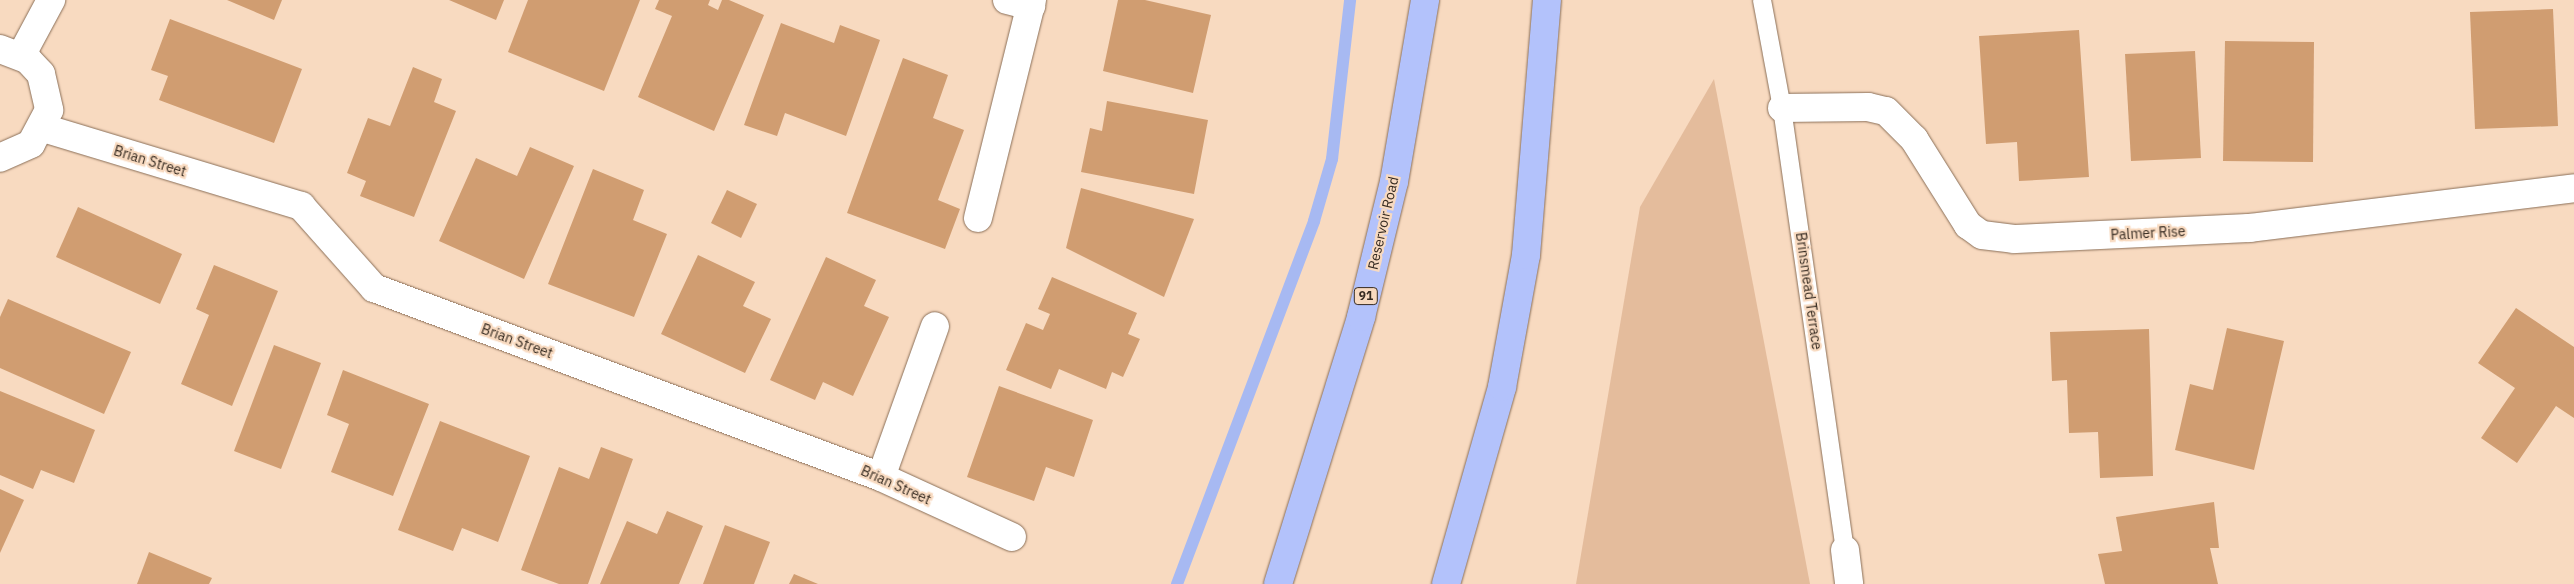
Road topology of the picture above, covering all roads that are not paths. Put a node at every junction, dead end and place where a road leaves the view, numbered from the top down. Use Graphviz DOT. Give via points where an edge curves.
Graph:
graph roads {
  1 [pos="51,0"];
  2 [pos="1426,0"];
  3 [pos="1547,0"];
  4 [pos="1762,0"];
  5 [pos="1023,2"];
  6 [pos="10,52"];
  7 [pos="1782,108"];
  8 [pos="43,128"];
  9 [pos="0,158"];
  10 [pos="2574,188"];
  11 [pos="978,218"];
  12 [pos="935,326"];
  13 [pos="881,477"];
  14 [pos="1012,537"];
  15 [pos="1845,550"];
  16 [pos="1278,584"];
  17 [pos="1446,584"];
  18 [pos="1849,584"];
  1 -- 6 [label="street"];
  2 -- 16 [label="main road, Reservoir Road / 91" via="1394,182 1361,317"];
  3 -- 17 [label="main road" via="1524,264 1502,387"];
  4 -- 7 [label="lane, Brinsmead Terrace"];
  5 -- 11 [label="street"];
  6 -- 8 [label="street" via="41,74 48,91 49,110"];
  7 -- 10 [label="street, Palmer Rise" via="1868,107 1886,111 1914,139 1968,225 1982,235 2014,239 2250,228"];
  7 -- 15 [label="lane, Brinsmead Terrace"];
  8 -- 9 [label="street" via="31,144"];
  8 -- 13 [label="street, Brian Street" via="301,206 374,288"];
  12 -- 13 [label="street"];
  13 -- 14 [label="street, Brian Street"];
  15 -- 18 [label="street, Brinsmead Terrace"];
}
